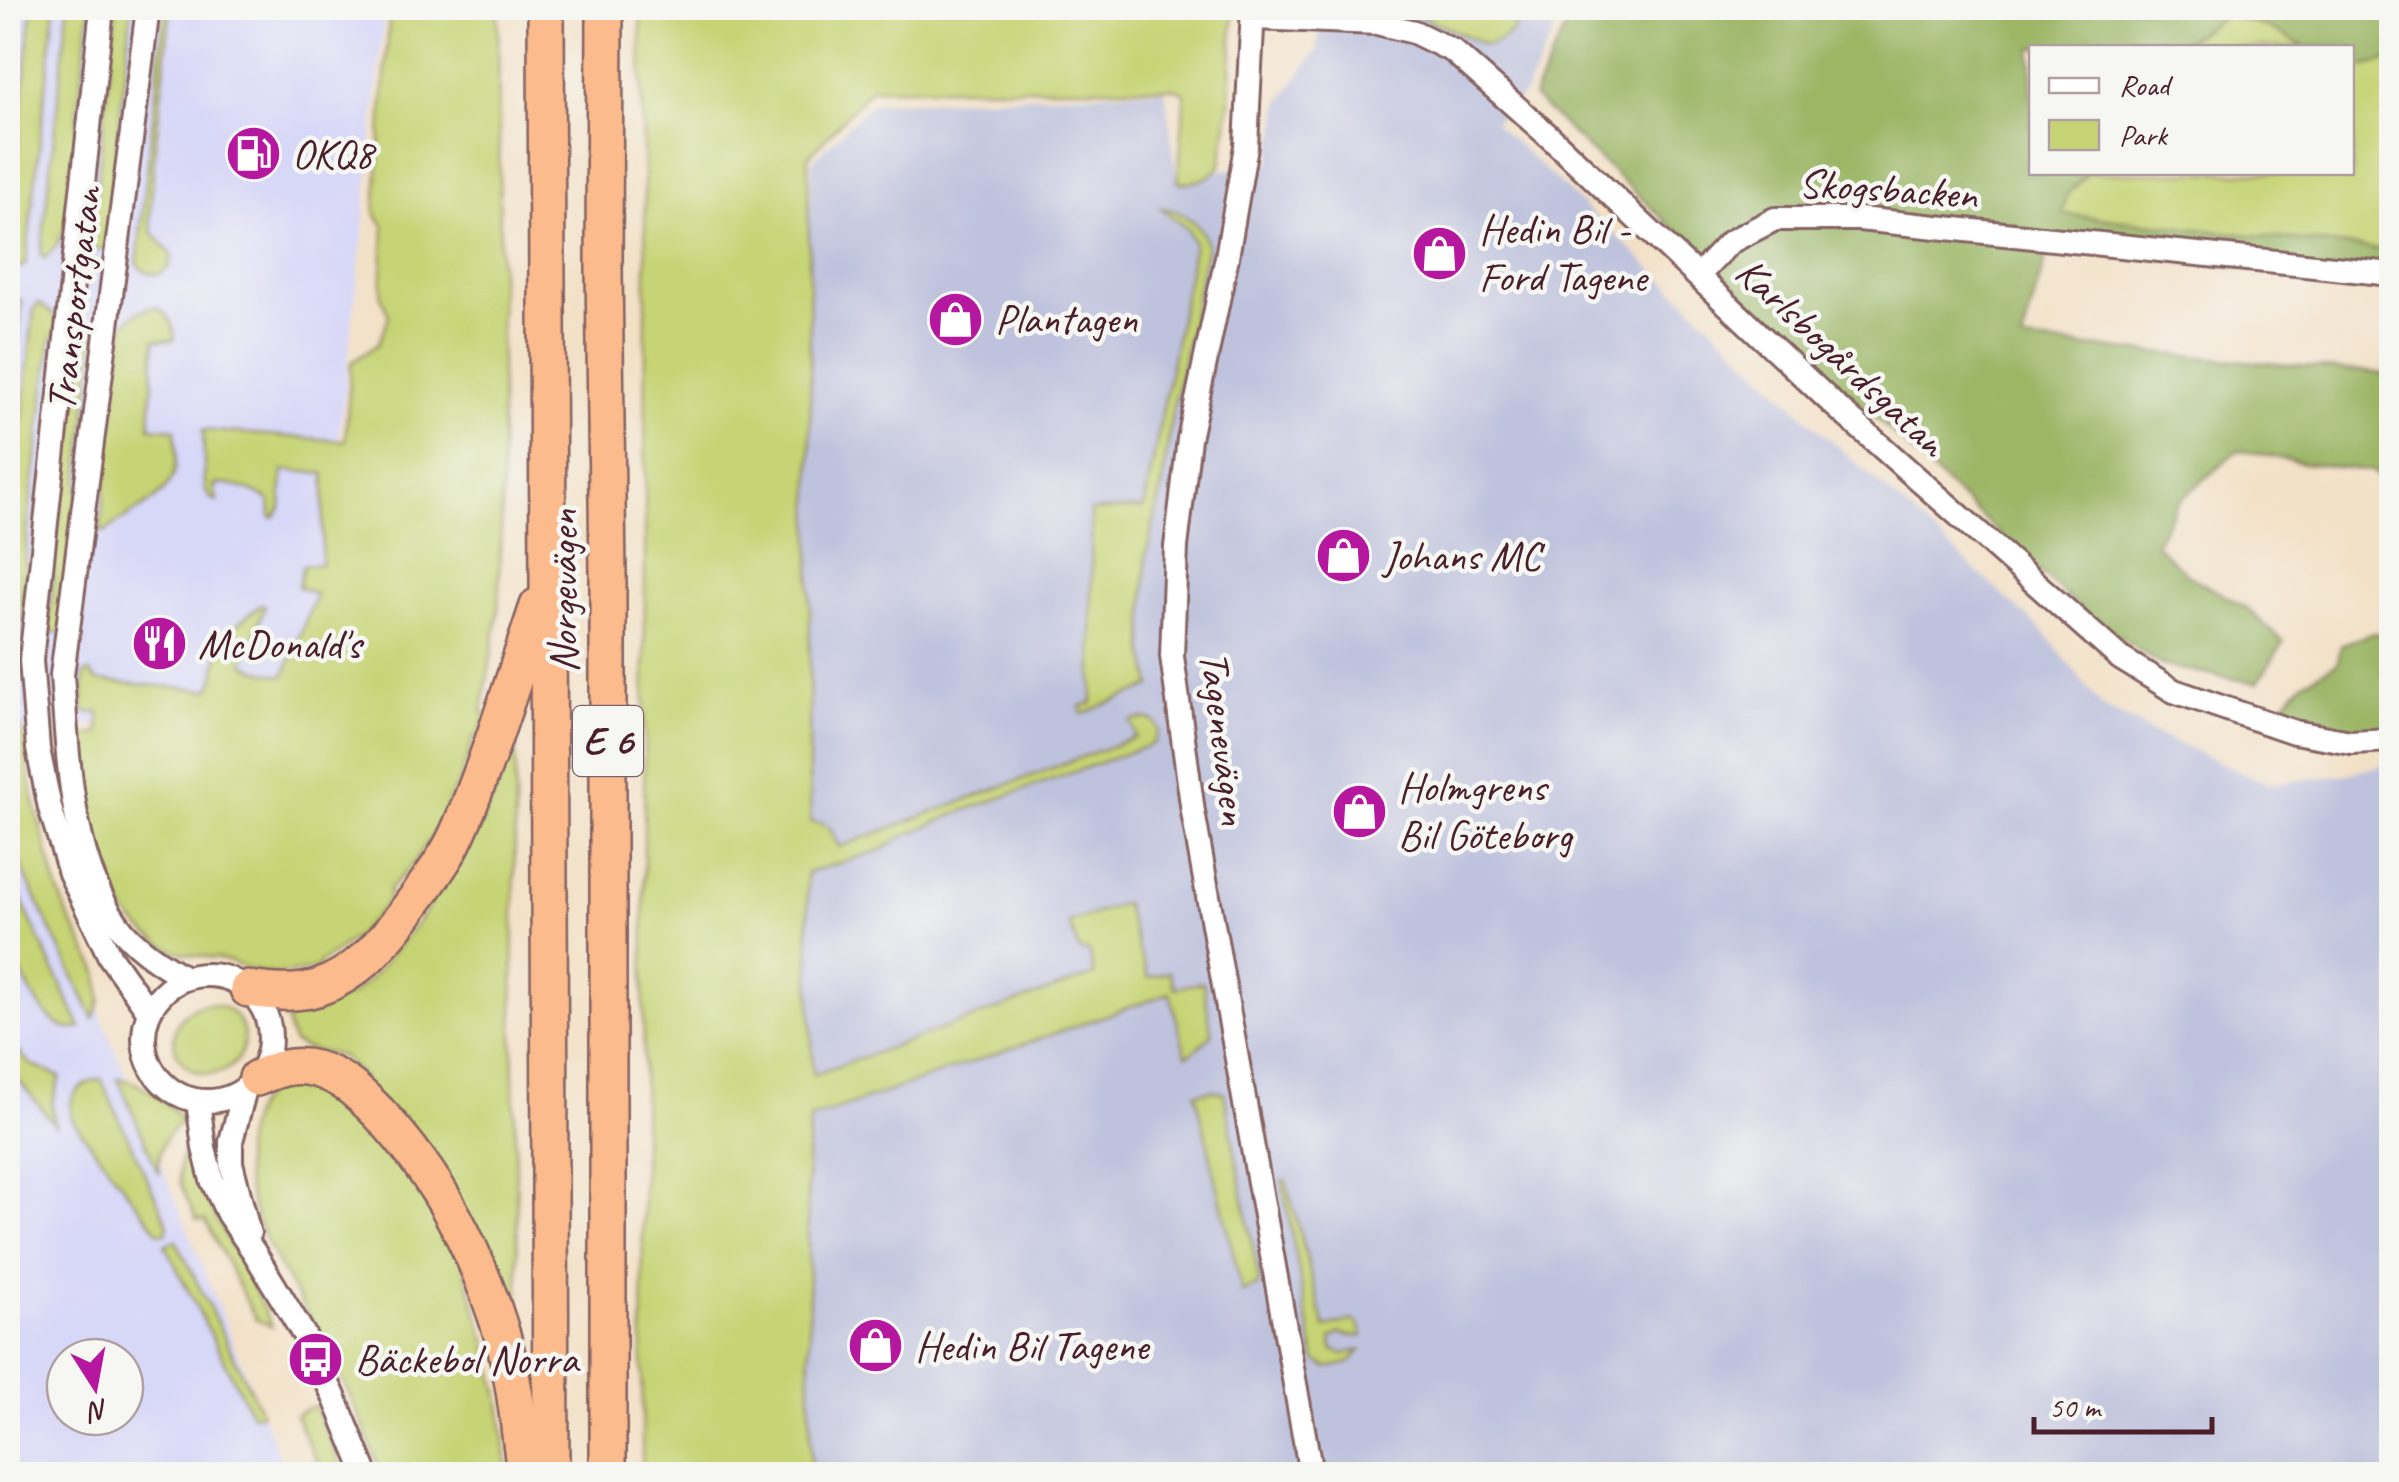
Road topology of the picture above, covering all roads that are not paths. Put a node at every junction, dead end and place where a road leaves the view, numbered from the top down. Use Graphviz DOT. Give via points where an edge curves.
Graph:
graph roads {
  1 [pos="102,8"];
  2 [pos="148,8"];
  3 [pos="546,8"];
  4 [pos="604,8"];
  5 [pos="1253,13"];
  6 [pos="2392,274"];
  7 [pos="1698,276"];
  8 [pos="548,574"];
  9 [pos="2392,740"];
  10 [pos="185,978"];
  11 [pos="248,989"];
  12 [pos="149,1012"];
  13 [pos="251,1083"];
  14 [pos="198,1100"];
  15 [pos="254,1252"];
  16 [pos="366,1474"];
  17 [pos="524,1474"];
  18 [pos="551,1474"];
  19 [pos="608,1474"];
  20 [pos="1311,1474"];
  1 -- 12 [label="street, Transportgatan" via="31,660 38,749 70,873 110,957"];
  2 -- 10 [label="street, Transportgatan" via="62,674 69,771 90,868 122,929 148,956"];
  3 -- 8 [label="highway, Norgevägen / E 6"];
  4 -- 19 [label="highway, Norgevägen / E 6"];
  5 -- 7 [label="street, Karlsbogårdsgatan" via="1377,23 1453,51"];
  5 -- 20 [label="street, Tagenevägen" via="1246,146 1189,439 1172,656 1193,812"];
  6 -- 7 [label="street, Skogsbacken" via="1859,219 1776,219 1730,242"];
  7 -- 9 [label="street, Karlsbogårdsgatan" via="2120,658 2174,691 2294,732 2352,742"];
  8 -- 11 [label="highway" via="470,803 449,851 418,896 372,954 336,979 296,992"];
  8 -- 18 [label="highway, Norgevägen / E 6"];
  10 -- 11 [label="street, Transportgatan" via="224,976"];
  10 -- 12 [label="street"];
  11 -- 13 [label="street" via="270,1030 269,1054"];
  12 -- 14 [label="street" via="144,1044 151,1066 174,1092"];
  13 -- 14 [label="street" via="223,1099"];
  13 -- 15 [label="street" via="230,1142"];
  13 -- 17 [label="highway" via="297,1066 337,1077 420,1160 466,1239 504,1340"];
  14 -- 15 [label="street" via="212,1180"];
  15 -- 16 [label="street" via="310,1346"];
}
